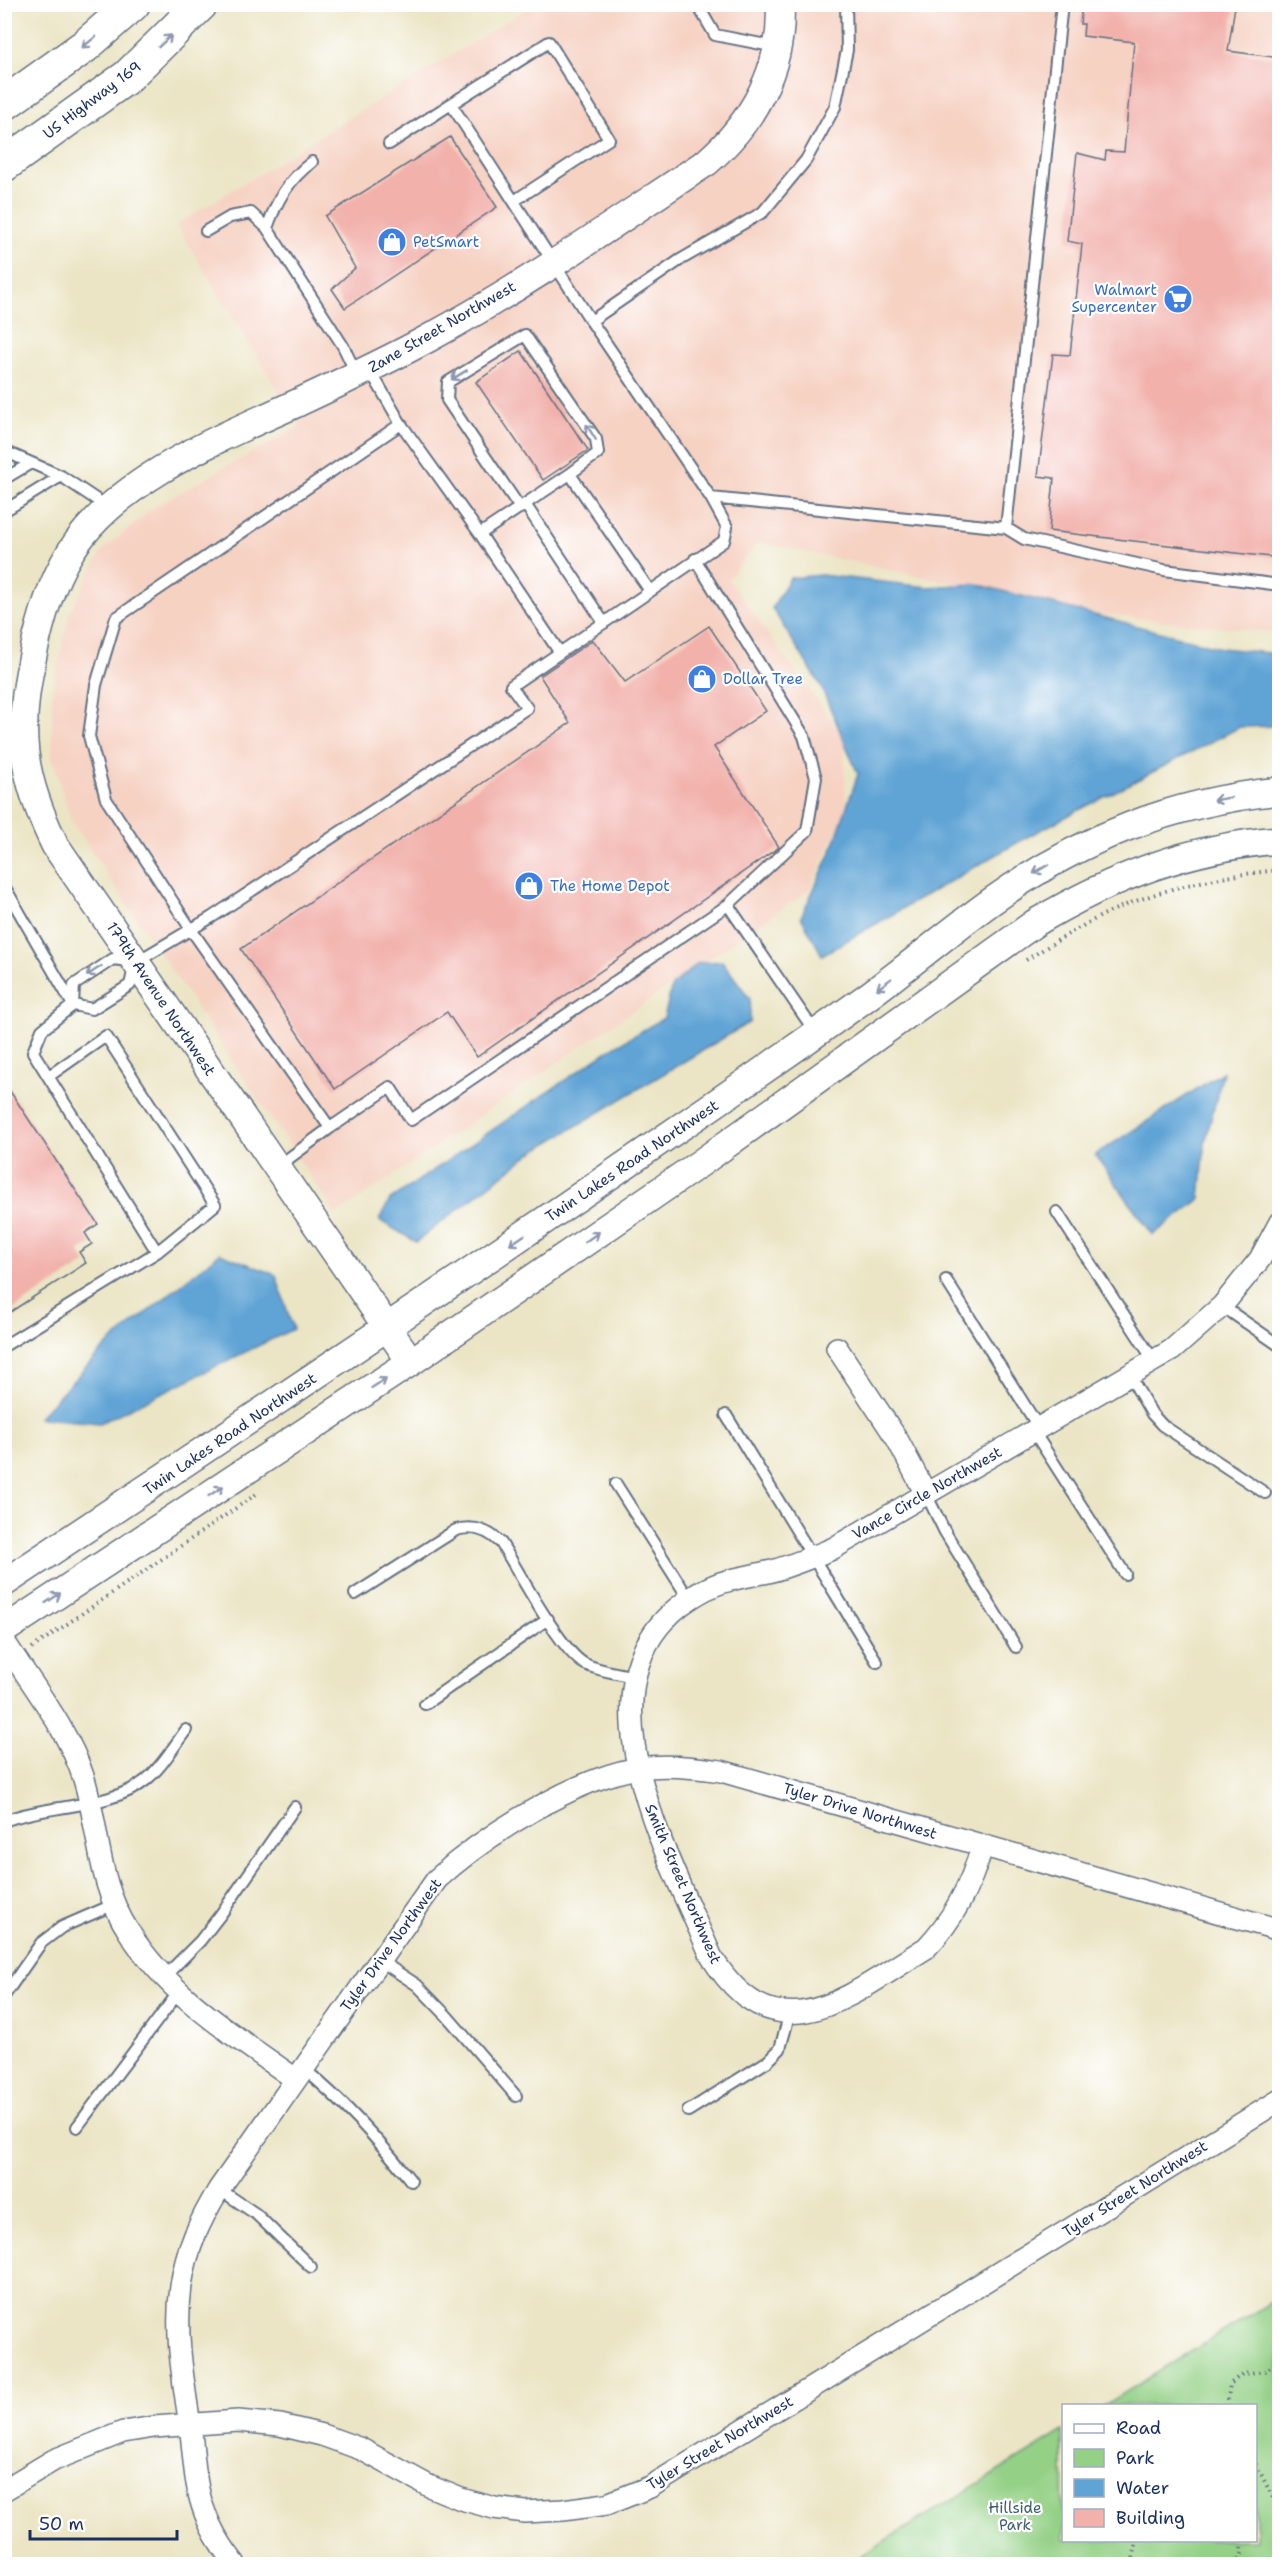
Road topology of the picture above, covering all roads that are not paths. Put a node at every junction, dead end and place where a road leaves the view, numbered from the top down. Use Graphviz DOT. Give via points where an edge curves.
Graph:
graph roads {
  1 [pos="133,4"];
  2 [pos="201,4"];
  3 [pos="697,4"];
  4 [pos="780,4"];
  5 [pos="846,4"];
  6 [pos="1062,4"];
  7 [pos="778,47"];
  8 [pos="4,104"];
  9 [pos="451,104"];
  10 [pos="389,144"];
  11 [pos="312,162"];
  12 [pos="4,165"];
  13 [pos="514,201"];
  14 [pos="267,228"];
  15 [pos="206,231"];
  16 [pos="554,261"];
  17 [pos="591,321"];
  18 [pos="363,372"];
  19 [pos="401,424"];
  20 [pos="4,451"];
  21 [pos="31,463"];
  22 [pos="570,474"];
  23 [pos="61,476"];
  24 [pos="4,479"];
  25 [pos="711,498"];
  26 [pos="522,506"];
  27 [pos="110,508"];
  28 [pos="4,511"];
  29 [pos="1006,528"];
  30 [pos="480,534"];
  31 [pos="695,559"];
  32 [pos="1280,585"];
  33 [pos="650,591"];
  34 [pos="47,600"];
  35 [pos="604,623"];
  36 [pos="560,653"];
  37 [pos="1280,791"];
  38 [pos="1280,840"];
  39 [pos="4,886"];
  40 [pos="728,905"];
  41 [pos="190,928"];
  42 [pos="136,962"];
  43 [pos="73,1005"];
  44 [pos="816,1032"];
  45 [pos="49,1076"];
  46 [pos="330,1128"];
  47 [pos="276,1168"];
  48 [pos="1057,1212"];
  49 [pos="1280,1222"];
  50 [pos="157,1252"];
  51 [pos="946,1280"];
  52 [pos="1222,1306"];
  53 [pos="388,1328"];
  54 [pos="4,1346"];
  55 [pos="1280,1347"];
  56 [pos="837,1348"];
  57 [pos="1154,1361"];
  58 [pos="411,1362"];
  59 [pos="1130,1376"];
  60 [pos="726,1416"];
  61 [pos="1036,1430"];
  62 [pos="616,1484"];
  63 [pos="1264,1493"];
  64 [pos="926,1494"];
  65 [pos="814,1556"];
  66 [pos="1125,1574"];
  67 [pos="4,1583"];
  68 [pos="355,1594"];
  69 [pos="689,1599"];
  70 [pos="548,1619"];
  71 [pos="4,1630"];
  72 [pos="4,1641"];
  73 [pos="1016,1647"];
  74 [pos="877,1662"];
  75 [pos="634,1677"];
  76 [pos="425,1704"];
  77 [pos="186,1730"];
  78 [pos="638,1768"];
  79 [pos="88,1802"];
  80 [pos="295,1807"];
  81 [pos="4,1821"];
  82 [pos="982,1847"];
  83 [pos="115,1904"];
  84 [pos="1280,1930"];
  85 [pos="379,1959"];
  86 [pos="171,1986"];
  87 [pos="4,1996"];
  88 [pos="790,2012"];
  89 [pos="299,2073"];
  90 [pos="516,2096"];
  91 [pos="1280,2100"];
  92 [pos="688,2110"];
  93 [pos="77,2127"];
  94 [pos="411,2181"];
  95 [pos="219,2189"];
  96 [pos="311,2267"];
  97 [pos="190,2425"];
  98 [pos="4,2490"];
  99 [pos="235,2565"];
  1 -- 8 [label="highway, one-way" via="85,46"];
  12 -- 2 [label="highway, US Highway 169, one-way" via="127,77"];
  3 -- 7 [label="lane" via="715,35"];
  4 -- 7 [label="street, Zane Street Northwest"];
  5 -- 17 [label="lane" via="847,50 835,107 806,160 763,212 680,260"];
  6 -- 29 [label="lane"];
  7 -- 16 [label="street, Zane Street Northwest" via="759,98 727,144 707,162"];
  9 -- 10 [label="lane"];
  9 -- 13 [label="lane"];
  9 -- 13 [label="lane" via="549,42 609,139"];
  11 -- 14 [label="lane" via="297,173 278,198"];
  13 -- 16 [label="lane"];
  14 -- 15 [label="lane" via="251,213 230,217"];
  14 -- 18 [label="lane"];
  16 -- 17 [label="lane"];
  16 -- 18 [label="street, Zane Street Northwest" via="431,337"];
  17 -- 25 [label="lane"];
  18 -- 19 [label="lane"];
  18 -- 27 [label="street, Zane Street Northwest" via="205,446 165,468"];
  19 -- 30 [label="lane"];
  19 -- 41 [label="lane" via="116,618 96,685 89,736 106,799"];
  20 -- 21 [label="lane"];
  21 -- 23 [label="lane"];
  21 -- 24 [label="lane"];
  22 -- 26 [label="lane"];
  22 -- 26 [label="lane, one-way" via="598,453 597,439 525,335 448,382 447,400"];
  22 -- 33 [label="lane"];
  23 -- 27 [label="lane"];
  23 -- 28 [label="lane"];
  25 -- 29 [label="lane"];
  25 -- 31 [label="lane" via="727,527 724,541"];
  26 -- 30 [label="lane"];
  26 -- 35 [label="lane"];
  27 -- 34 [label="street, Zane Street Northwest" via="72,549"];
  29 -- 32 [label="lane" via="1024,539 1164,570"];
  30 -- 36 [label="lane"];
  31 -- 33 [label="lane"];
  31 -- 40 [label="lane" via="804,736 816,778 807,831"];
  33 -- 35 [label="lane"];
  34 -- 42 [label="street, 179th Avenue Northwest" via="25,703 24,761 40,816 55,845"];
  35 -- 36 [label="lane"];
  36 -- 41 [label="lane" via="511,686 527,708 240,899"];
  37 -- 44 [label="street, Twin Lakes Road Northwest, one-way" via="1199,803 1114,831 1071,851 992,901"];
  58 -- 38 [label="street, one-way" via="702,1162 1000,946 1078,897 1160,864"];
  39 -- 43 [label="lane"];
  40 -- 44 [label="lane"];
  40 -- 46 [label="lane" via="411,1120 390,1087"];
  41 -- 42 [label="lane"];
  41 -- 46 [label="lane"];
  42 -- 43 [label="lane" via="130,985 92,1010"];
  42 -- 43 [label="lane, one-way" via="113,959 74,985"];
  42 -- 47 [label="street, 179th Avenue Northwest"];
  43 -- 45 [label="lane" via="42,1030 33,1052"];
  44 -- 53 [label="street, Twin Lakes Road Northwest, one-way"];
  45 -- 50 [label="lane"];
  45 -- 50 [label="lane" via="106,1036 214,1205"];
  46 -- 47 [label="lane"];
  47 -- 53 [label="street, 179th Avenue Northwest"];
  48 -- 57 [label="lane"];
  49 -- 52 [label="street, Vance Circle Northwest" via="1260,1259"];
  50 -- 54 [label="lane"];
  51 -- 61 [label="lane"];
  52 -- 55 [label="lane"];
  52 -- 57 [label="street, Vance Circle Northwest"];
  53 -- 58 [label="street, 179th Avenue Northwest"];
  53 -- 67 [label="street, Twin Lakes Road Northwest"];
  56 -- 64 [label="street" via="897,1439"];
  57 -- 59 [label="street, Vance Circle Northwest"];
  71 -- 58 [label="street, one-way"];
  59 -- 61 [label="street, Vance Circle Northwest"];
  59 -- 63 [label="lane" via="1162,1425"];
  60 -- 65 [label="lane"];
  61 -- 64 [label="street, Vance Circle Northwest"];
  61 -- 66 [label="lane"];
  62 -- 69 [label="lane"];
  64 -- 65 [label="street, Vance Circle Northwest"];
  64 -- 73 [label="lane"];
  65 -- 69 [label="street, Vance Circle Northwest" via="769,1571 727,1579"];
  65 -- 74 [label="lane"];
  68 -- 70 [label="lane" via="456,1530 470,1527 487,1532 501,1544"];
  69 -- 75 [label="street, Vance Circle Northwest" via="670,1614 650,1640"];
  70 -- 75 [label="lane" via="568,1650 584,1663"];
  70 -- 76 [label="lane"];
  72 -- 79 [label="street" via="68,1741 85,1783"];
  75 -- 78 [label="street, Vance Circle Northwest" via="631,1702"];
  77 -- 79 [label="lane" via="146,1780 129,1791"];
  78 -- 82 [label="street, Tyler Drive Northwest" via="721,1771"];
  78 -- 85 [label="street, Tyler Drive Northwest" via="567,1792 461,1857 437,1879"];
  78 -- 88 [label="street, Smith Street Northwest" via="648,1807 711,1956 738,1992 757,2003"];
  79 -- 81 [label="lane"];
  79 -- 83 [label="street" via="105,1879"];
  80 -- 86 [label="lane"];
  82 -- 84 [label="street, Tyler Drive Northwest"];
  82 -- 88 [label="street, Smith Street Northwest" via="963,1899 926,1948 839,2002 818,2010"];
  83 -- 86 [label="street" via="127,1930"];
  83 -- 87 [label="lane" via="62,1927 41,1943"];
  85 -- 89 [label="street, Tyler Drive Northwest"];
  85 -- 90 [label="lane" via="417,1985"];
  86 -- 89 [label="street" via="202,2013"];
  86 -- 93 [label="lane"];
  88 -- 92 [label="lane" via="780,2049 774,2055"];
  89 -- 94 [label="lane" via="338,2097 369,2128"];
  89 -- 95 [label="street, Tyler Drive Northwest"];
  91 -- 97 [label="street, Tyler Street Northwest" via="650,2487 607,2504 525,2512 494,2508 429,2486 361,2449 322,2435 238,2421"];
  95 -- 96 [label="lane" via="256,2214"];
  95 -- 97 [label="street, Tyler Drive Northwest" via="199,2222 181,2287 178,2327"];
  97 -- 98 [label="street, Tyler Street Northwest" via="123,2433 54,2460"];
  97 -- 99 [label="street, Tyler Drive Northwest" via="204,2511"];
}
